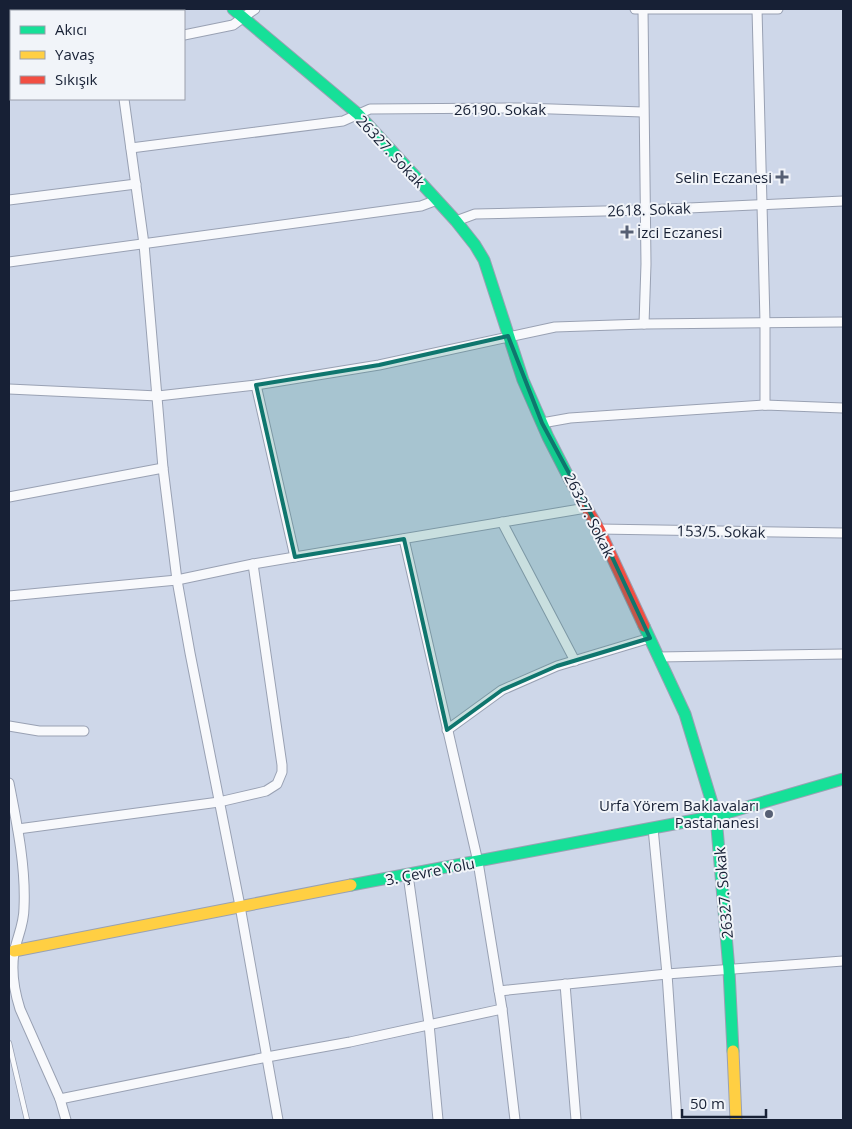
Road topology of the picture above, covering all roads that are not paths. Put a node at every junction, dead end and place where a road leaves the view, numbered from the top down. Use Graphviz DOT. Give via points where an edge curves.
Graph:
graph roads {
  1 [pos="234,9"];
  2 [pos="255,9"];
  3 [pos="635,9"];
  4 [pos="643,9"];
  5 [pos="727,9"];
  6 [pos="757,9"];
  7 [pos="778,9"];
  8 [pos="245,18"];
  9 [pos="185,36"];
  10 [pos="124,100"];
  11 [pos="643,112"];
  12 [pos="358,114"];
  13 [pos="131,148"];
  14 [pos="136,184"];
  15 [pos="9,200"];
  16 [pos="437,200"];
  17 [pos="843,201"];
  18 [pos="762,205"];
  19 [pos="646,210"];
  20 [pos="456,220"];
  21 [pos="144,244"];
  22 [pos="9,258"];
  23 [pos="9,262"];
  24 [pos="765,322"];
  25 [pos="843,322"];
  26 [pos="644,324"];
  27 [pos="508,336"];
  28 [pos="256,385"];
  29 [pos="9,389"];
  30 [pos="158,396"];
  31 [pos="765,405"];
  32 [pos="843,408"];
  33 [pos="542,423"];
  34 [pos="163,468"];
  35 [pos="9,497"];
  36 [pos="586,508"];
  37 [pos="502,522"];
  38 [pos="599,529"];
  39 [pos="843,533"];
  40 [pos="404,539"];
  41 [pos="295,557"];
  42 [pos="253,564"];
  43 [pos="177,580"];
  44 [pos="9,596"];
  45 [pos="650,638"];
  46 [pos="843,654"];
  47 [pos="658,657"];
  48 [pos="575,661"];
  49 [pos="9,726"];
  50 [pos="447,730"];
  51 [pos="84,731"];
  52 [pos="843,780"];
  53 [pos="9,783"];
  54 [pos="219,802"];
  55 [pos="716,816"];
  56 [pos="653,828"];
  57 [pos="18,829"];
  58 [pos="478,862"];
  59 [pos="408,875"];
  60 [pos="240,906"];
  61 [pos="11,952"];
  62 [pos="843,961"];
  63 [pos="729,970"];
  64 [pos="667,974"];
  65 [pos="565,984"];
  66 [pos="499,990"];
  67 [pos="502,1009"];
  68 [pos="429,1024"];
  69 [pos="9,1043"];
  70 [pos="267,1057"];
  71 [pos="60,1100"];
  72 [pos="28,1120"];
  73 [pos="66,1120"];
  74 [pos="278,1120"];
  75 [pos="438,1120"];
  76 [pos="516,1120"];
  77 [pos="576,1120"];
  78 [pos="677,1120"];
  79 [pos="736,1120"];
  1 -- 8 [label="street, 26327. Sokak"];
  2 -- 8 [label="street"];
  3 -- 4 [label="street"];
  4 -- 5 [label="street"];
  4 -- 11 [label="street"];
  5 -- 6 [label="street"];
  6 -- 7 [label="street"];
  6 -- 18 [label="street"];
  8 -- 9 [label="street" via="233,25"];
  8 -- 12 [label="street, 26327. Sokak"];
  10 -- 13 [label="street"];
  11 -- 12 [label="street, 26190. Sokak" via="522,108 370,109"];
  11 -- 19 [label="street"];
  12 -- 13 [label="street, 26190. Sokak" via="343,121"];
  12 -- 16 [label="street, 26327. Sokak"];
  13 -- 14 [label="street"];
  14 -- 15 [label="street"];
  14 -- 21 [label="street"];
  16 -- 20 [label="street, 26327. Sokak"];
  16 -- 21 [label="street" via="421,206"];
  17 -- 18 [label="street, 2618. Sokak"];
  18 -- 19 [label="street, 2618. Sokak"];
  18 -- 24 [label="street"];
  19 -- 20 [label="street, 2618. Sokak" via="475,214"];
  19 -- 26 [label="street"];
  20 -- 27 [label="street, 26327. Sokak" via="484,260"];
  21 -- 23 [label="street"];
  21 -- 30 [label="street"];
  22 -- 23 [label="street"];
  24 -- 25 [label="street"];
  24 -- 26 [label="street"];
  24 -- 31 [label="street"];
  26 -- 27 [label="street" via="556,327"];
  27 -- 28 [label="street" via="379,365"];
  27 -- 33 [label="street, 26327. Sokak"];
  28 -- 30 [label="street"];
  28 -- 41 [label="street"];
  29 -- 30 [label="street"];
  30 -- 34 [label="street"];
  31 -- 32 [label="street"];
  31 -- 33 [label="street" via="570,418"];
  33 -- 36 [label="street, 26327. Sokak"];
  34 -- 35 [label="street"];
  34 -- 43 [label="street"];
  36 -- 37 [label="street"];
  36 -- 38 [label="street, 26327. Sokak"];
  37 -- 40 [label="street"];
  37 -- 48 [label="street"];
  38 -- 39 [label="street, 153/5. Sokak"];
  38 -- 45 [label="street, 26327. Sokak"];
  40 -- 41 [label="street"];
  40 -- 50 [label="street"];
  41 -- 42 [label="street"];
  42 -- 43 [label="street"];
  42 -- 54 [label="street" via="282,772 273,788"];
  43 -- 44 [label="street"];
  43 -- 54 [label="street"];
  45 -- 47 [label="street, 26327. Sokak"];
  45 -- 48 [label="street"];
  46 -- 47 [label="street"];
  47 -- 55 [label="street, 26327. Sokak" via="685,714"];
  48 -- 50 [label="street" via="502,690"];
  49 -- 51 [label="street" via="39,731"];
  50 -- 58 [label="street"];
  52 -- 55 [label="street, 3. Çevre Yolu"];
  53 -- 57 [label="street"];
  54 -- 57 [label="street"];
  54 -- 60 [label="street"];
  55 -- 56 [label="street, 3. Çevre Yolu"];
  55 -- 63 [label="street, 26327. Sokak"];
  56 -- 58 [label="street, 3. Çevre Yolu"];
  56 -- 64 [label="street"];
  57 -- 61 [label="street" via="24,908 22,928"];
  58 -- 59 [label="street, 3. Çevre Yolu"];
  58 -- 66 [label="street"];
  59 -- 60 [label="street, 3. Çevre Yolu"];
  59 -- 68 [label="street"];
  60 -- 61 [label="street, 3. Çevre Yolu"];
  60 -- 70 [label="street"];
  61 -- 71 [label="street" via="15,994"];
  62 -- 63 [label="street"];
  63 -- 64 [label="street"];
  63 -- 79 [label="street, 26327. Sokak"];
  64 -- 65 [label="street"];
  64 -- 78 [label="street"];
  65 -- 66 [label="street"];
  65 -- 77 [label="street"];
  66 -- 67 [label="street"];
  67 -- 68 [label="street"];
  67 -- 76 [label="street"];
  68 -- 70 [label="street"];
  68 -- 75 [label="street"];
  69 -- 72 [label="lane"];
  70 -- 71 [label="street"];
  70 -- 74 [label="street"];
  71 -- 73 [label="street"];
}
